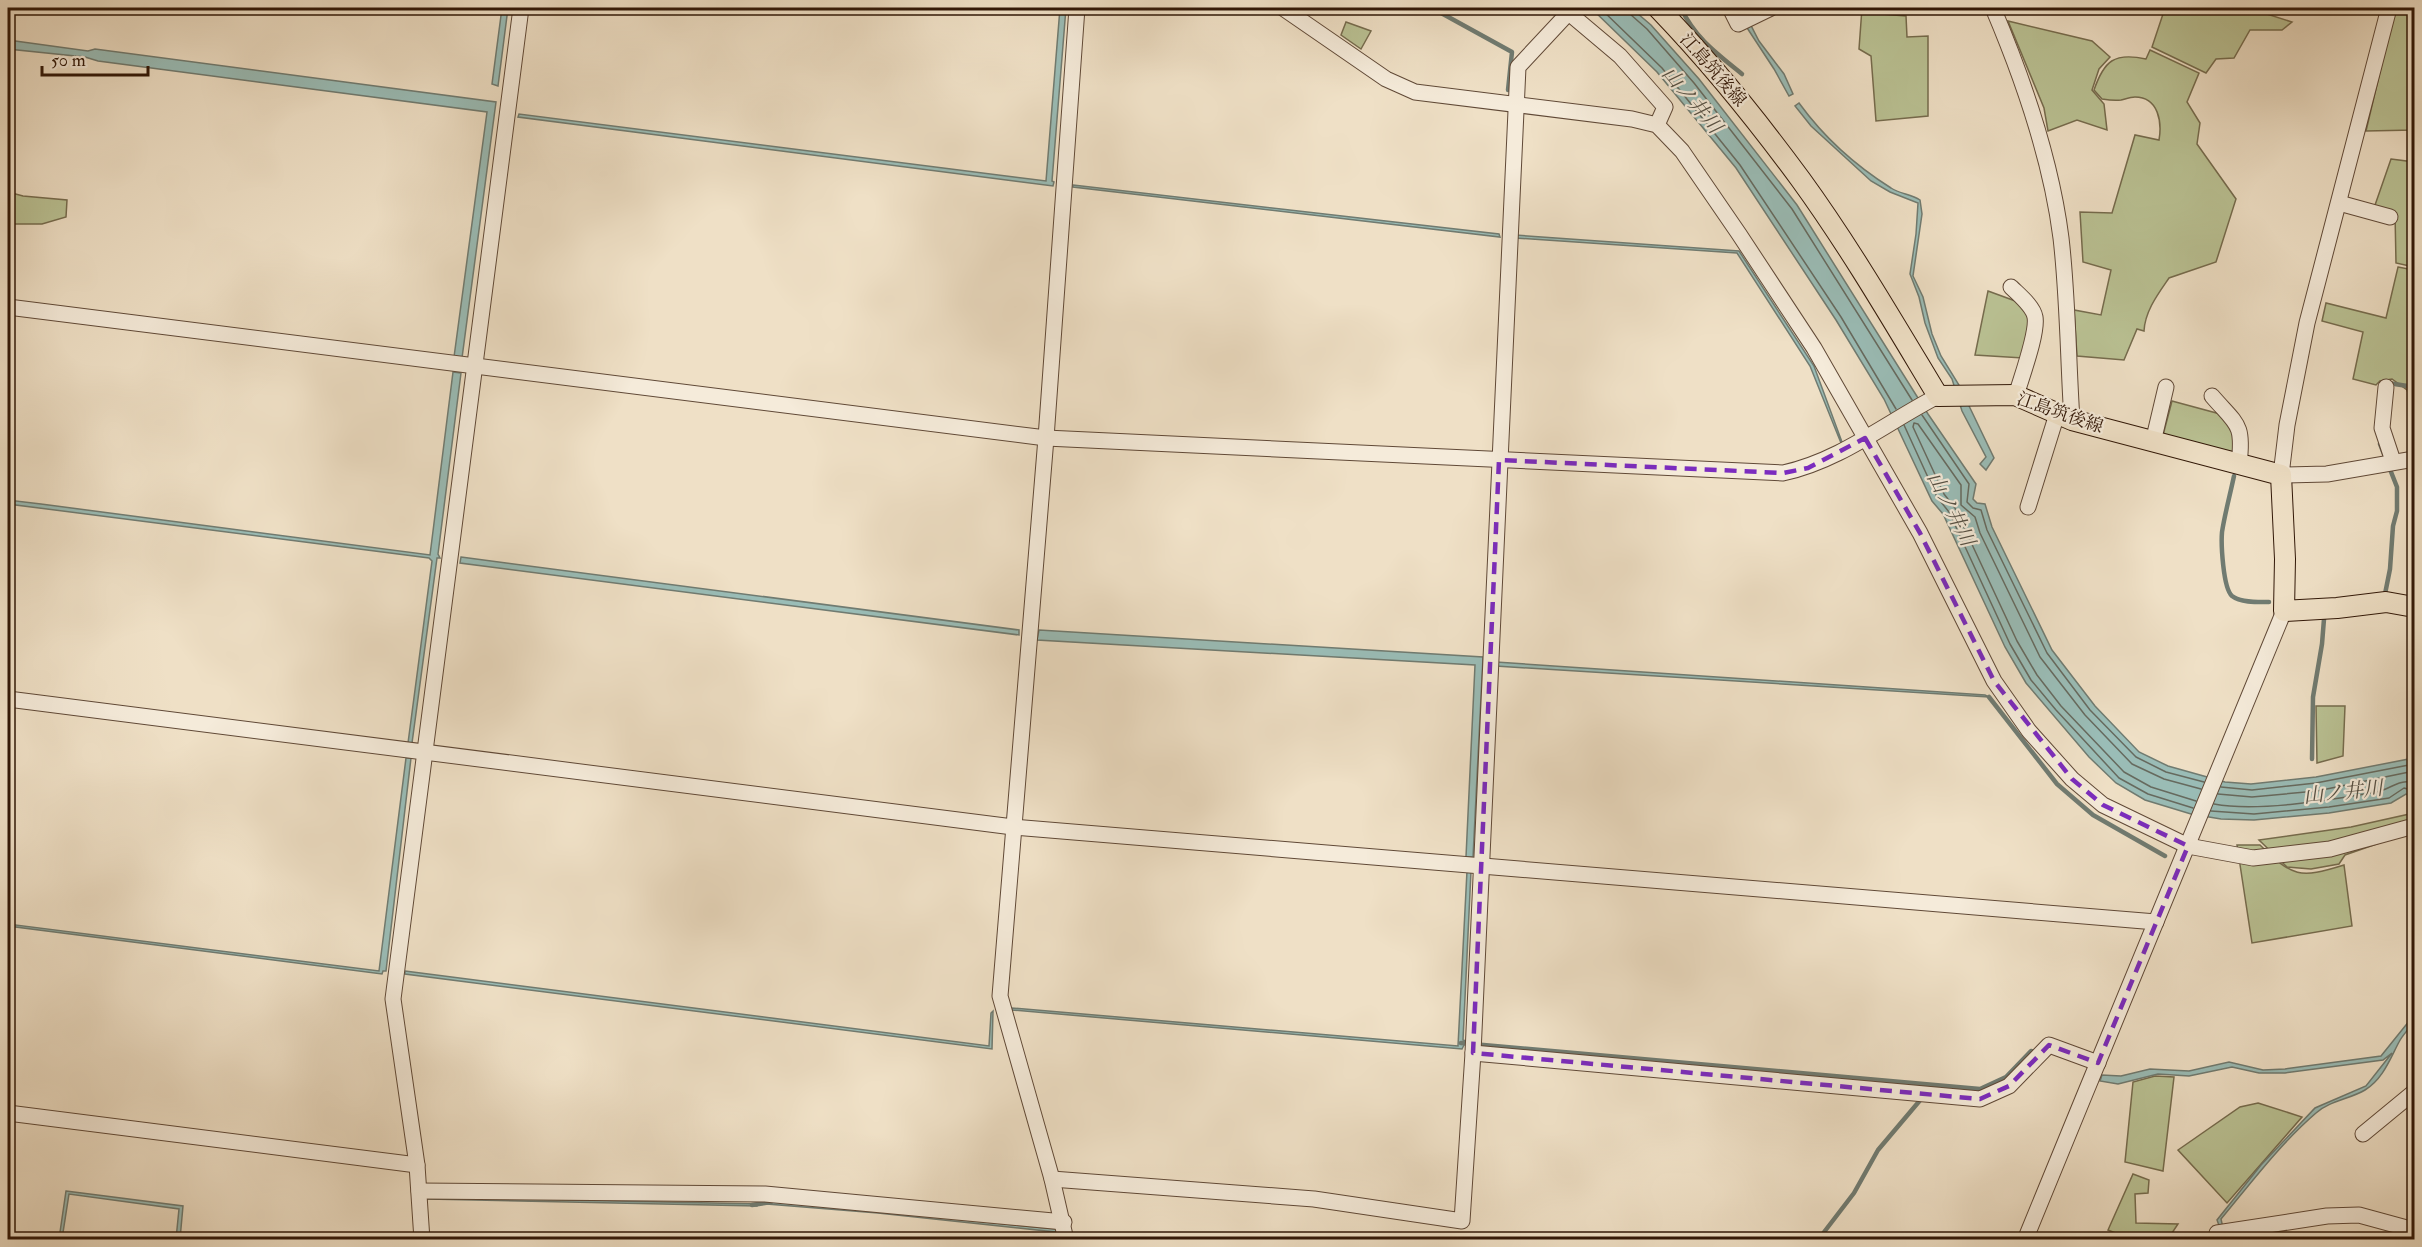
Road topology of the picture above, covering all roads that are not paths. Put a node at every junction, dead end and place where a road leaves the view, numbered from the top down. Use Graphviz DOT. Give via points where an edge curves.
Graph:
graph roads {
  1 [pos="521,8"];
  2 [pos="1077,8"];
  3 [pos="1283,8"];
  4 [pos="1658,8"];
  5 [pos="1730,8"];
  6 [pos="1771,8"];
  7 [pos="1993,8"];
  8 [pos="2389,8"];
  9 [pos="1568,9"];
  10 [pos="1515,106"];
  11 [pos="1657,125"];
  12 [pos="2339,203"];
  13 [pos="2390,217"];
  14 [pos="2011,287"];
  15 [pos="8,307"];
  16 [pos="473,367"];
  17 [pos="2166,387"];
  18 [pos="2386,387"];
  19 [pos="2016,396"];
  20 [pos="2212,396"];
  21 [pos="1932,399"];
  22 [pos="2064,417"];
  23 [pos="1046,438"];
  24 [pos="1865,438"];
  25 [pos="2153,442"];
  26 [pos="2415,459"];
  27 [pos="1499,460"];
  28 [pos="2393,461"];
  29 [pos="2240,464"];
  30 [pos="2281,475"];
  31 [pos="2028,507"];
  32 [pos="2415,607"];
  33 [pos="2284,610"];
  34 [pos="8,699"];
  35 [pos="424,751"];
  36 [pos="2415,826"];
  37 [pos="1013,828"];
  38 [pos="2188,846"];
  39 [pos="1480,865"];
  40 [pos="2156,922"];
  41 [pos="1473,1053"];
  42 [pos="2098,1063"];
  43 [pos="2415,1092"];
  44 [pos="8,1113"];
  45 [pos="2363,1134"];
  46 [pos="417,1165"];
  47 [pos="1052,1179"];
  48 [pos="419,1191"];
  49 [pos="1064,1222"];
  50 [pos="2415,1230"];
  51 [pos="2227,1234"];
  52 [pos="422,1239"];
  53 [pos="1066,1239"];
  54 [pos="2025,1239"];
  1 -- 16 [label="street"];
  2 -- 23 [label="street"];
  3 -- 10 [label="street" via="1386,79 1415,92"];
  4 -- 21 [label="main road, 江島筑後線" via="1746,107 1803,182 1874,290"];
  5 -- 6 [label="street" via="1738,24"];
  7 -- 22 [label="street" via="2019,70 2061,238"];
  8 -- 12 [label="street"];
  9 -- 10 [label="street" via="1518,67"];
  9 -- 11 [label="street" via="1620,56 1665,107"];
  10 -- 11 [label="street"];
  10 -- 27 [label="street"];
  11 -- 24 [label="street" via="1682,151 1739,234 1814,348"];
  12 -- 13 [label="street"];
  12 -- 30 [label="street" via="2307,323"];
  14 -- 19 [label="street" via="2036,318"];
  15 -- 16 [label="street"];
  16 -- 23 [label="street"];
  16 -- 35 [label="street"];
  17 -- 25 [label="street"];
  18 -- 28 [label="street" via="2382,428"];
  19 -- 21 [label="main road, 江島筑後線"];
  19 -- 22 [label="main road, 江島筑後線"];
  20 -- 29 [label="street" via="2239,427"];
  21 -- 24 [label="street"];
  22 -- 25 [label="main road, 江島筑後線"];
  22 -- 31 [label="street"];
  23 -- 27 [label="street"];
  23 -- 37 [label="street"];
  24 -- 27 [label="street" via="1808,468 1783,473"];
  24 -- 38 [label="street" via="1920,533 1994,681 2029,731 2072,779 2103,805"];
  25 -- 29 [label="main road, 江島筑後線"];
  26 -- 28 [label="street"];
  27 -- 39 [label="street"];
  28 -- 30 [label="street" via="2327,474"];
  29 -- 30 [label="main road, 江島筑後線"];
  30 -- 33 [label="main road"];
  32 -- 33 [label="main road" via="2386,602"];
  33 -- 38 [label="street"];
  34 -- 35 [label="street"];
  35 -- 37 [label="street"];
  35 -- 46 [label="street" via="393,999"];
  36 -- 38 [label="street" via="2330,849 2253,858"];
  37 -- 39 [label="street"];
  37 -- 47 [label="street" via="1000,996"];
  38 -- 40 [label="street"];
  39 -- 40 [label="street"];
  39 -- 41 [label="street"];
  40 -- 42 [label="street"];
  41 -- 42 [label="street" via="1980,1099 2009,1086 2049,1045"];
  41 -- 47 [label="street" via="1462,1221 1314,1199"];
  42 -- 54 [label="street"];
  43 -- 45 [label="street"];
  44 -- 46 [label="street"];
  46 -- 48 [label="street"];
  47 -- 49 [label="street"];
  48 -- 49 [label="street" via="765,1194"];
  48 -- 52 [label="street"];
  49 -- 53 [label="street"];
  50 -- 51 [label="street" via="2360,1215 2316,1217"];
}
